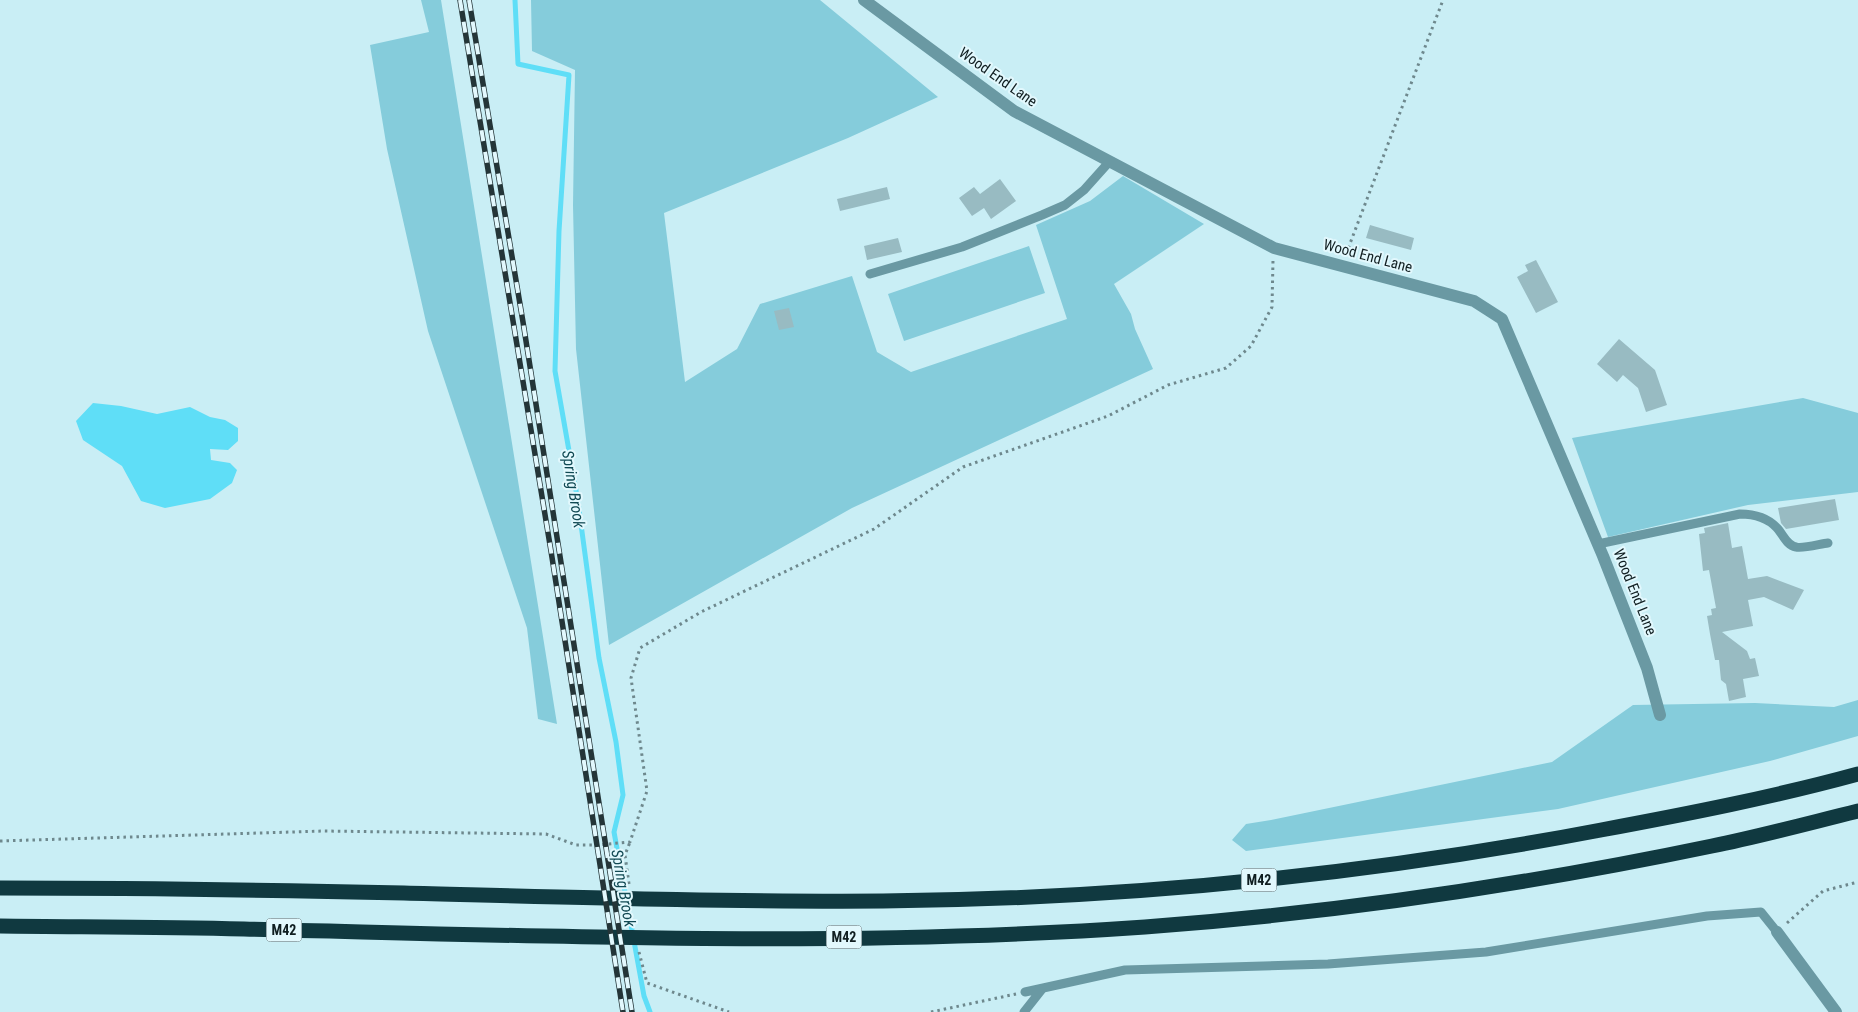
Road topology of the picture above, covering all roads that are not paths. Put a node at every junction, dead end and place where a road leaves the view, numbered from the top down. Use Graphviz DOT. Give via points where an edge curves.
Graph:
graph roads {
  1 [pos="864,0"];
  2 [pos="1110,161"];
  3 [pos="870,274"];
  4 [pos="1828,543"];
  5 [pos="1598,544"];
  6 [pos="1660,715"];
  7 [pos="1858,774"];
  8 [pos="1858,811"];
  9 [pos="0,888"];
  10 [pos="0,926"];
  11 [pos="1777,932"];
  12 [pos="1043,988"];
  13 [pos="1025,992"];
  14 [pos="1024,1012"];
  15 [pos="1836,1012"];
  1 -- 2 [label="street, Wood End Lane" via="1014,110"];
  2 -- 3 [label="lane" via="1084,190 1064,205 962,247"];
  2 -- 5 [label="street, Wood End Lane" via="1274,248 1474,301 1502,319"];
  4 -- 5 [label="lane" via="1796,548 1764,518 1740,514"];
  5 -- 6 [label="street, Wood End Lane" via="1647,668"];
  7 -- 9 [label="highway, M42" via="1752,799 1501,849 1362,869 1143,890 884,901"];
  8 -- 10 [label="highway, M42" via="1717,845 1465,891 1266,917 1144,927 1024,934 664,940"];
  11 -- 12 [label="lane" via="1760,912 1707,916 1486,952 1328,964 1125,970"];
  11 -- 15 [label="street"];
  12 -- 13 [label="lane"];
  12 -- 14 [label="lane"];
}
